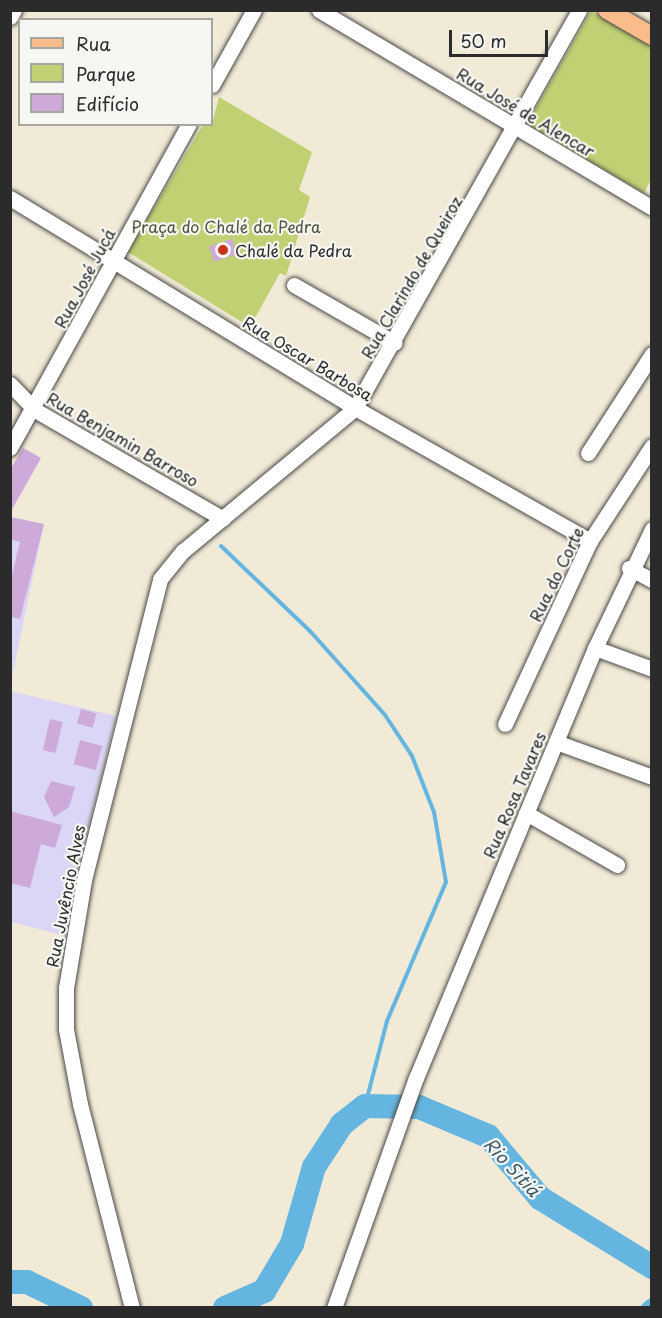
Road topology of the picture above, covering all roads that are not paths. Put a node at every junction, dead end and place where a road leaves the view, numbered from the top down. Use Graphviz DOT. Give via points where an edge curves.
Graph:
graph roads {
  1 [pos="14,10"];
  2 [pos="254,10"];
  3 [pos="319,10"];
  4 [pos="579,10"];
  5 [pos="607,10"];
  6 [pos="10,17"];
  7 [pos="651,36"];
  8 [pos="213,84"];
  9 [pos="188,126"];
  10 [pos="517,126"];
  11 [pos="10,198"];
  12 [pos="650,203"];
  13 [pos="113,259"];
  14 [pos="294,285"];
  15 [pos="395,343"];
  16 [pos="651,354"];
  17 [pos="10,384"];
  18 [pos="355,408"];
  19 [pos="35,410"];
  20 [pos="14,442"];
  21 [pos="651,446"];
  22 [pos="588,453"];
  23 [pos="223,519"];
  24 [pos="651,529"];
  25 [pos="590,542"];
  26 [pos="629,568"];
  27 [pos="651,580"];
  28 [pos="595,648"];
  29 [pos="651,669"];
  30 [pos="505,724"];
  31 [pos="556,742"];
  32 [pos="651,777"];
  33 [pos="526,813"];
  34 [pos="617,865"];
  35 [pos="132,1308"];
  36 [pos="334,1308"];
  1 -- 6 [label="street"];
  2 -- 8 [label="street"];
  3 -- 10 [label="street, Rua José de Alencar"];
  4 -- 10 [label="street, Rua Clarindo de Queiroz"];
  5 -- 7 [label="main road"];
  9 -- 13 [label="street, Rua José Jucá"];
  10 -- 12 [label="street, Rua José de Alencar"];
  10 -- 15 [label="street, Rua Clarindo de Queiroz"];
  11 -- 13 [label="street, Rua Oscar Barbosa"];
  13 -- 18 [label="street, Rua Oscar Barbosa"];
  13 -- 19 [label="street, Rua José Jucá"];
  14 -- 15 [label="street"];
  15 -- 18 [label="street, Rua Clarindo de Queiroz"];
  16 -- 22 [label="street"];
  17 -- 19 [label="street, Rua Benjamin Barroso"];
  18 -- 23 [label="street, Rua Clarindo de Queiroz"];
  18 -- 25 [label="street, Rua Oscar Barbosa"];
  19 -- 20 [label="street, Rua José Jucá"];
  19 -- 23 [label="street, Rua Benjamin Barroso"];
  21 -- 25 [label="street, Rua do Corte"];
  23 -- 35 [label="street, Rua Juvêncio Alves" via="183,550 159,579 84,880 66,988 66,1029 80,1104"];
  24 -- 26 [label="street, Rua Rosa Tavares"];
  25 -- 30 [label="street, Rua do Corte"];
  26 -- 27 [label="street"];
  26 -- 28 [label="street, Rua Rosa Tavares"];
  28 -- 29 [label="street"];
  28 -- 31 [label="street, Rua Rosa Tavares"];
  31 -- 32 [label="street"];
  31 -- 33 [label="street, Rua Rosa Tavares"];
  33 -- 34 [label="street"];
  33 -- 36 [label="street, Rua Rosa Tavares" via="416,1078"];
}
